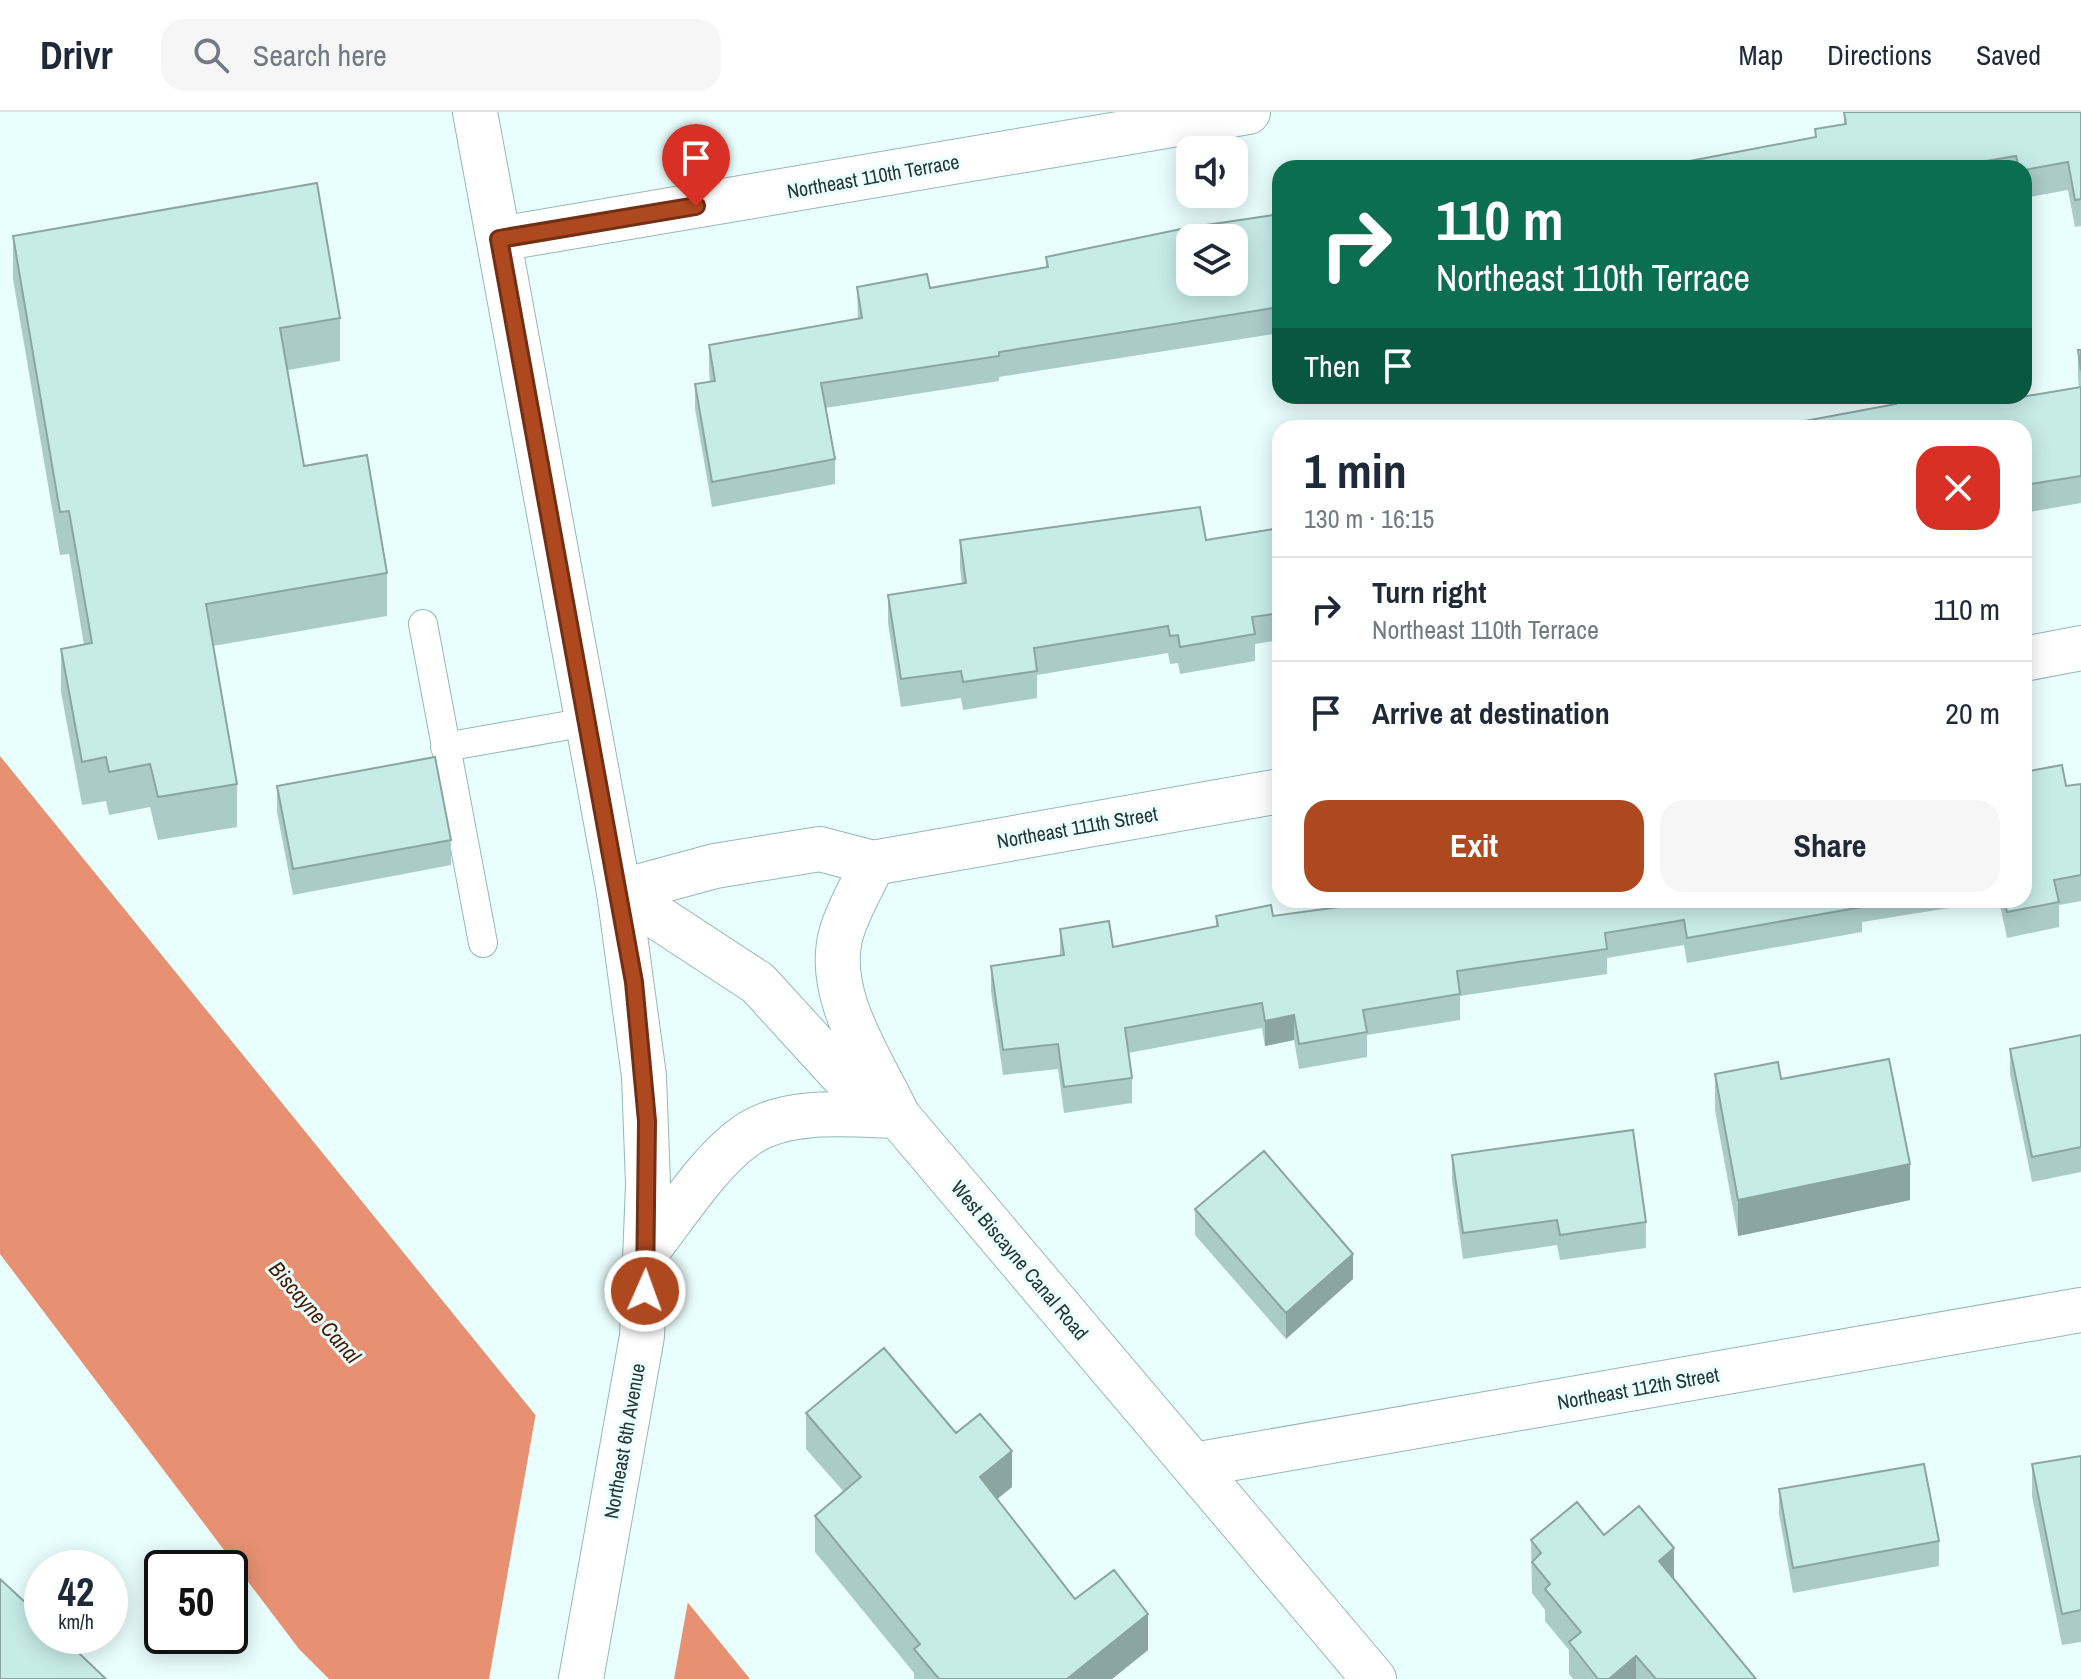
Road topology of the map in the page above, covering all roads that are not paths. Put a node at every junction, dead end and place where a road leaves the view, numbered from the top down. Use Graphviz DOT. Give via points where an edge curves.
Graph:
graph roads {
  1 [pos="475,112"];
  2 [pos="1248,112"];
  3 [pos="499,239"];
  4 [pos="423,624"];
  5 [pos="2081,648"];
  6 [pos="2032,657"];
  7 [pos="587,722"];
  8 [pos="445,747"];
  9 [pos="1272,792"];
  10 [pos="873,863"];
  11 [pos="619,892"];
  12 [pos="483,943"];
  13 [pos="898,1116"];
  14 [pos="647,1251"];
  15 [pos="2081,1310"];
  16 [pos="1194,1465"];
  17 [pos="581,1679"];
  18 [pos="1374,1679"];
  1 -- 3 [label="street, Northeast 6th Avenue"];
  2 -- 3 [label="street, Northeast 110th Terrace"];
  3 -- 7 [label="street, Northeast 6th Avenue"];
  4 -- 8 [label="lane"];
  5 -- 6 [label="street"];
  7 -- 8 [label="lane"];
  7 -- 11 [label="street, Northeast 6th Avenue"];
  8 -- 12 [label="lane"];
  9 -- 10 [label="street, Northeast 111th Street"];
  10 -- 11 [label="street" via="820,849 715,866"];
  10 -- 13 [label="street" via="842,930 836,958 850,1016"];
  11 -- 13 [label="street, West Biscayne Canal Road" via="758,983 842,1075"];
  11 -- 14 [label="street, Northeast 6th Avenue" via="644,1076"];
  13 -- 14 [label="street" via="795,1118 748,1134"];
  13 -- 16 [label="street, West Biscayne Canal Road"];
  14 -- 17 [label="street, Northeast 6th Avenue" via="642,1336"];
  15 -- 16 [label="street, Northeast 112th Street"];
  16 -- 18 [label="street, West Biscayne Canal Road"];
}
